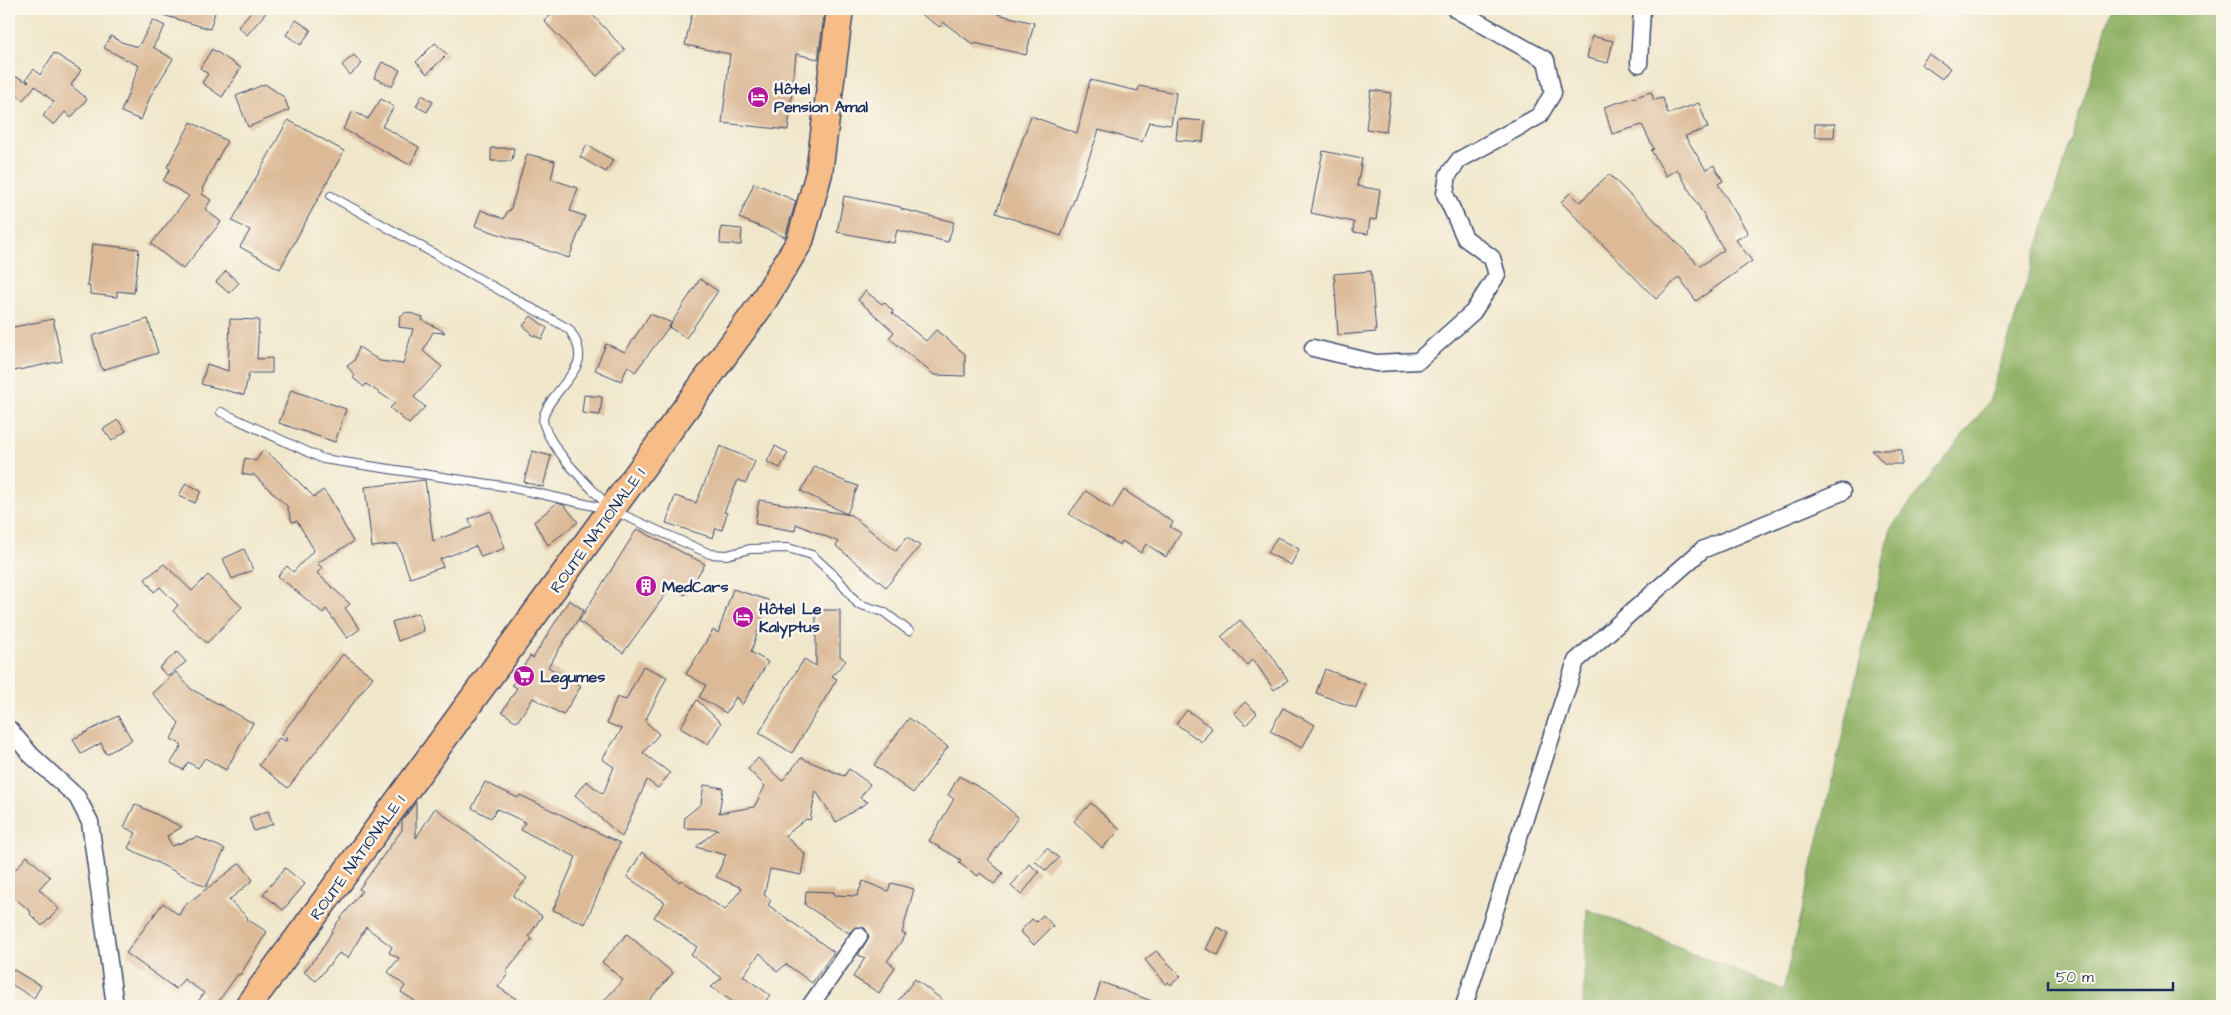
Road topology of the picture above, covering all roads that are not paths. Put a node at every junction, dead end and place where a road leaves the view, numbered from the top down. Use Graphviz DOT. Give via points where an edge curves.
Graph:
graph roads {
  1 [pos="840,9"];
  2 [pos="1455,9"];
  3 [pos="1642,9"];
  4 [pos="1639,64"];
  5 [pos="331,196"];
  6 [pos="1312,348"];
  7 [pos="221,412"];
  8 [pos="1842,492"];
  9 [pos="612,510"];
  10 [pos="910,631"];
  11 [pos="9,729"];
  12 [pos="859,936"];
  13 [pos="115,1006"];
  14 [pos="249,1006"];
  15 [pos="810,1006"];
  16 [pos="1464,1006"];
  1 -- 9 [label="main road, ROUTE NATIONALE 1" via="819,173 800,241 761,305"];
  2 -- 6 [label="street" via="1546,60 1553,93 1539,116 1459,160 1448,175 1445,194 1465,238 1492,258 1497,275 1473,312 1418,361 1376,363"];
  3 -- 4 [label="street"];
  5 -- 9 [label="lane" via="570,329 578,345 579,361 545,412 543,424 561,455"];
  7 -- 9 [label="lane" via="323,459 510,487"];
  8 -- 16 [label="street" via="1702,550 1576,661"];
  9 -- 10 [label="lane" via="710,554 788,548 812,555 858,604 884,612"];
  9 -- 14 [label="main road, ROUTE NATIONALE 1"];
  11 -- 13 [label="street" via="31,755 77,797 90,822"];
  12 -- 15 [label="street"];
}
